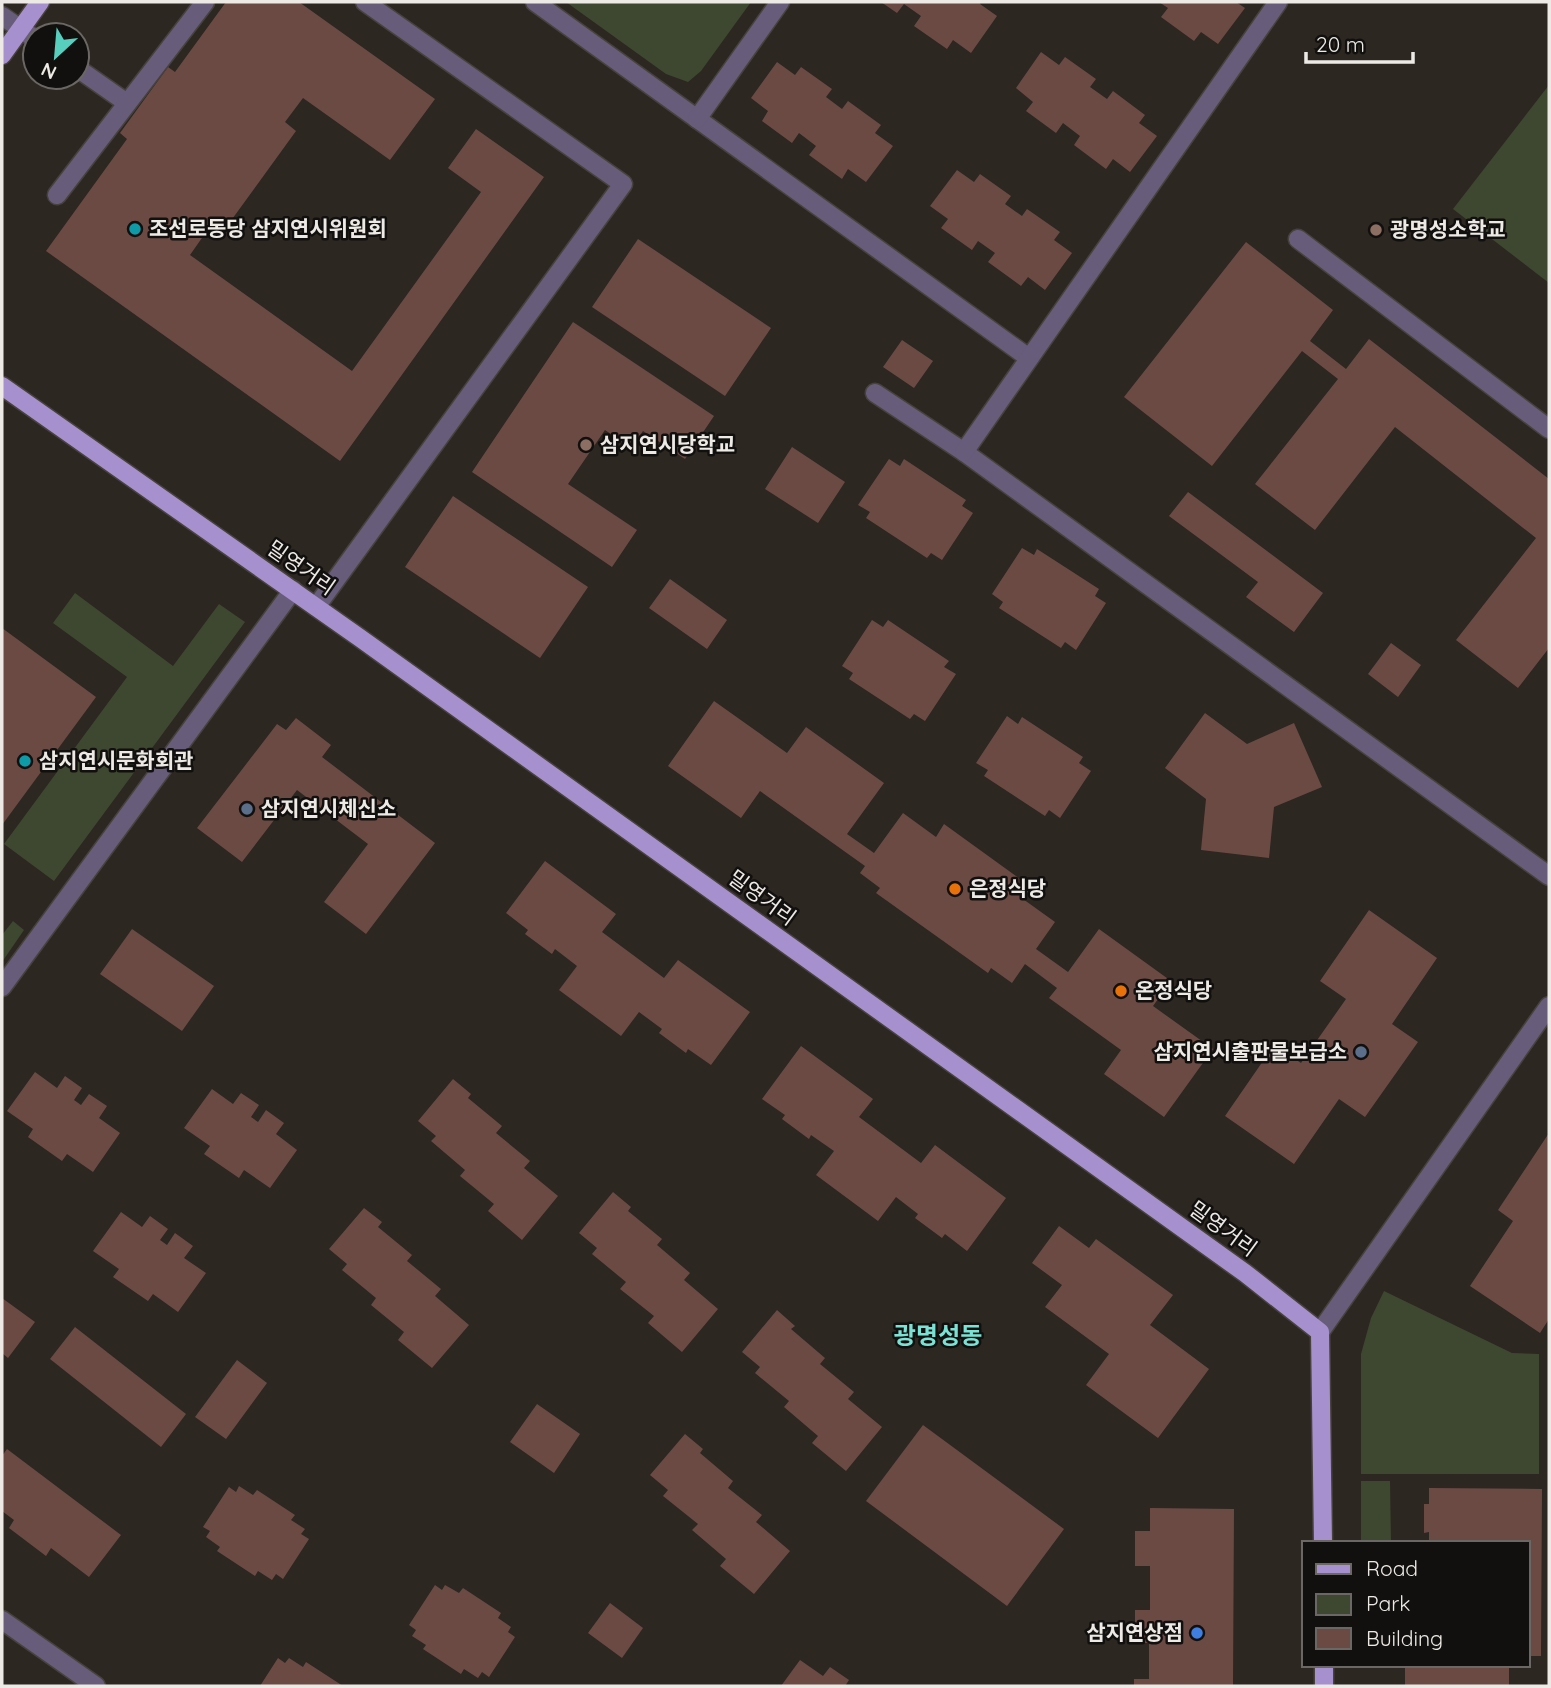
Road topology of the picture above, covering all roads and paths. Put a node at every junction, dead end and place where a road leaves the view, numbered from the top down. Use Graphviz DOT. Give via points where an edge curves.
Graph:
graph roads {
  1 [pos="40,2"];
  2 [pos="205,2"];
  3 [pos="365,2"];
  4 [pos="535,2"];
  5 [pos="780,2"];
  6 [pos="1278,2"];
  7 [pos="2,16"];
  8 [pos="33,21"];
  9 [pos="21,29"];
  10 [pos="21,40"];
  11 [pos="2,55"];
  12 [pos="91,78"];
  13 [pos="127,103"];
  14 [pos="697,118"];
  15 [pos="57,195"];
  16 [pos="1298,239"];
  17 [pos="1029,358"];
  18 [pos="2,386"];
  19 [pos="875,393"];
  20 [pos="1549,429"];
  21 [pos="964,452"];
  22 [pos="293,590"];
  23 [pos="316,607"];
  24 [pos="1549,876"];
  25 [pos="2,987"];
  26 [pos="1549,1006"];
  27 [pos="1320,1332"];
  28 [pos="1323,1541"];
  29 [pos="2,1620"];
  30 [pos="1324,1667"];
  31 [pos="96,1686"];
  32 [pos="1324,1686"];
  1 -- 8 [label="main road"];
  2 -- 13 [label="street"];
  3 -- 23 [label="street" via="624,184"];
  4 -- 14 [label="street"];
  5 -- 14 [label="street"];
  6 -- 17 [label="street"];
  7 -- 9 [label="street"];
  10 -- 11 [label="main road"];
  12 -- 13 [label="street"];
  13 -- 15 [label="street"];
  14 -- 17 [label="street"];
  16 -- 20 [label="street"];
  17 -- 21 [label="street"];
  18 -- 22 [label="main road, 밀영거리"];
  19 -- 21 [label="street"];
  21 -- 24 [label="street"];
  22 -- 23 [label="main road, 밀영거리"];
  22 -- 25 [label="street"];
  23 -- 27 [label="main road, 밀영거리" via="1234,1265"];
  26 -- 27 [label="street"];
  27 -- 28 [label="main road"];
  29 -- 31 [label="street"];
  30 -- 32 [label="main road"];
}
